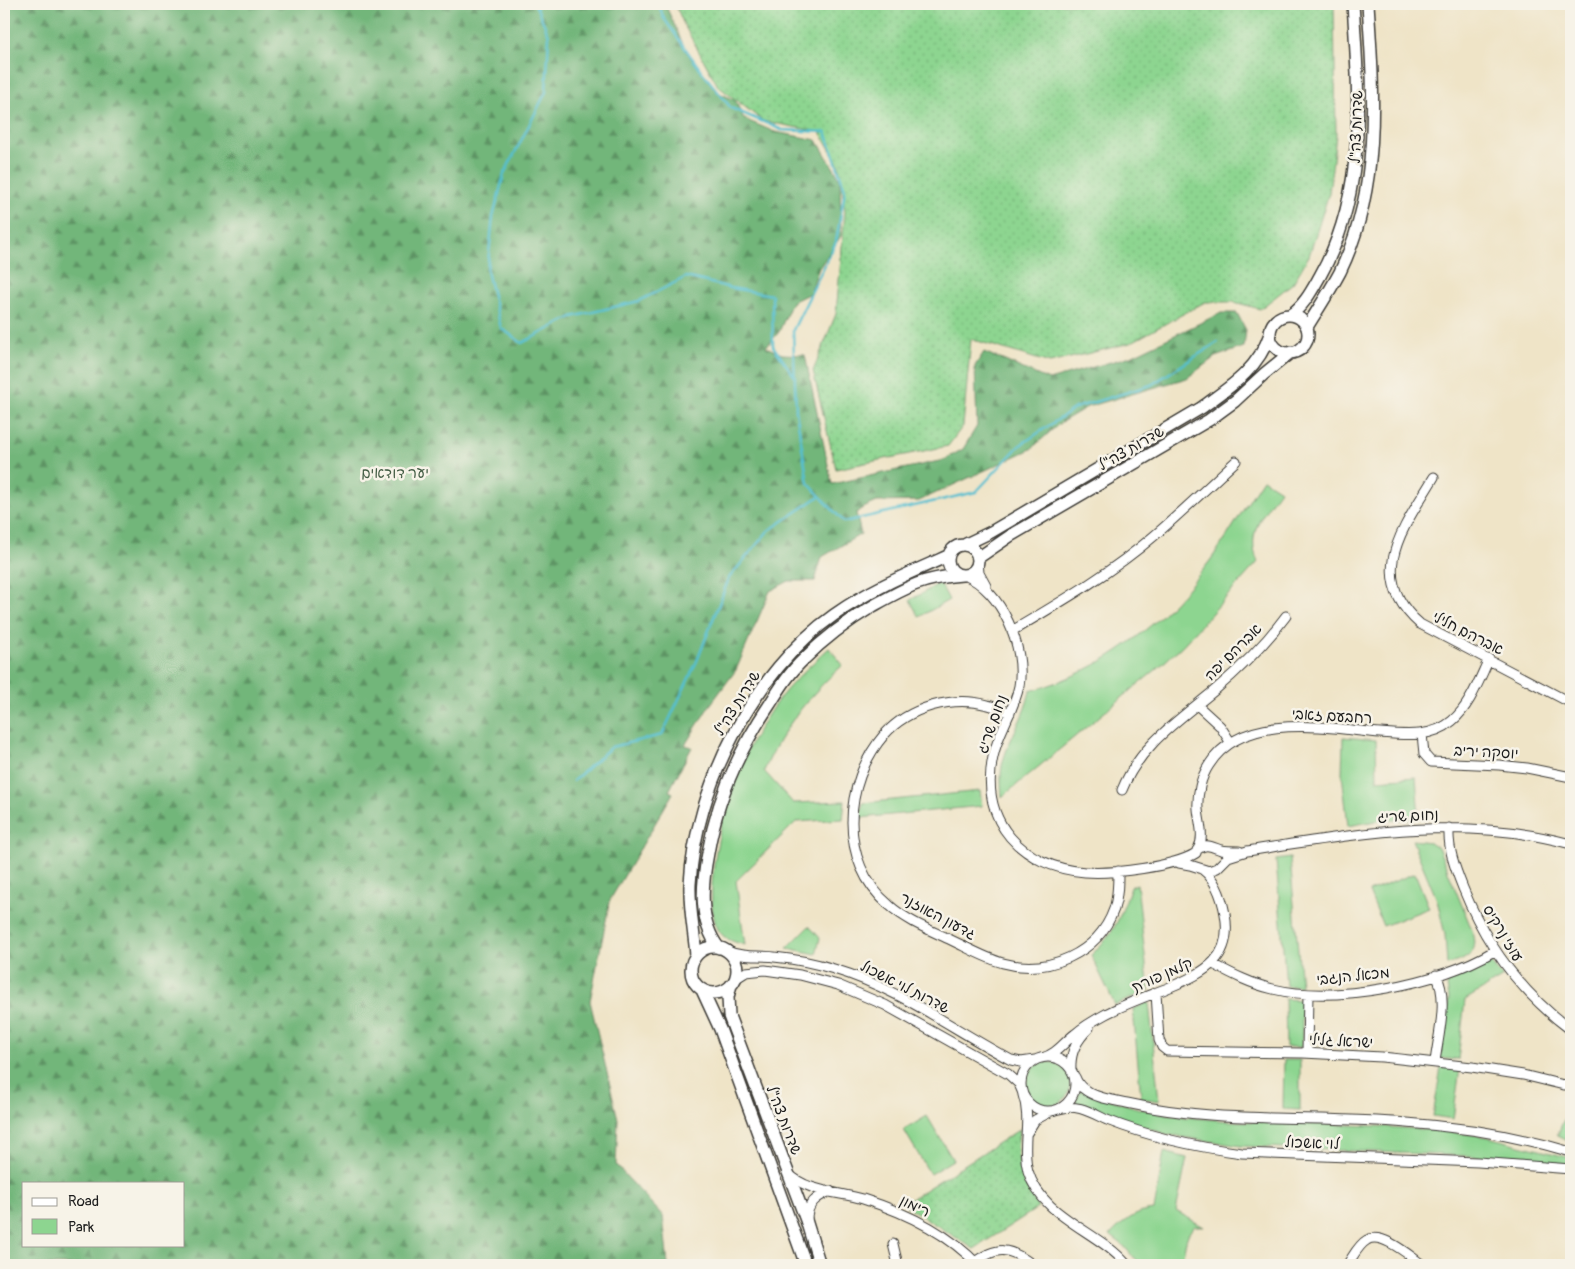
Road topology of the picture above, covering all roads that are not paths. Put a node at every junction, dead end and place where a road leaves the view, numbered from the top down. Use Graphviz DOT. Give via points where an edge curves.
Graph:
graph roads {
  1 [pos="1352,4"];
  2 [pos="1368,4"];
  3 [pos="1290,315"];
  4 [pos="1306,327"];
  5 [pos="1270,334"];
  6 [pos="1291,352"];
  7 [pos="1236,461"];
  8 [pos="1434,477"];
  9 [pos="966,544"];
  10 [pos="948,556"];
  11 [pos="978,560"];
  12 [pos="963,575"];
  13 [pos="991,595"];
  14 [pos="1286,616"];
  15 [pos="1012,631"];
  16 [pos="1490,659"];
  17 [pos="1571,703"];
  18 [pos="1197,705"];
  19 [pos="1010,712"];
  20 [pos="1422,734"];
  21 [pos="1231,743"];
  22 [pos="1571,777"];
  23 [pos="1122,790"];
  24 [pos="1201,825"];
  25 [pos="1449,828"];
  26 [pos="1571,844"];
  27 [pos="1215,847"];
  28 [pos="1197,851"];
  29 [pos="1247,851"];
  30 [pos="1176,862"];
  31 [pos="1220,864"];
  32 [pos="1201,869"];
  33 [pos="1118,871"];
  34 [pos="1219,894"];
  35 [pos="722,949"];
  36 [pos="1494,951"];
  37 [pos="696,955"];
  38 [pos="1213,964"];
  39 [pos="1436,975"];
  40 [pos="733,982"];
  41 [pos="702,990"];
  42 [pos="1156,993"];
  43 [pos="1308,994"];
  44 [pos="1107,1014"];
  45 [pos="1571,1030"];
  46 [pos="1307,1053"];
  47 [pos="1038,1059"];
  48 [pos="1435,1062"];
  49 [pos="1073,1073"];
  50 [pos="1571,1083"];
  51 [pos="1023,1093"];
  52 [pos="1055,1110"];
  53 [pos="1026,1138"];
  54 [pos="1571,1152"];
  55 [pos="1571,1169"];
  56 [pos="788,1173"];
  57 [pos="831,1191"];
  58 [pos="807,1224"];
  59 [pos="893,1244"];
  60 [pos="974,1264"];
  61 [pos="806,1265"];
  62 [pos="820,1265"];
  63 [pos="898,1265"];
  64 [pos="1033,1265"];
  65 [pos="1127,1265"];
  66 [pos="1347,1265"];
  67 [pos="1423,1265"];
  1 -- 3 [label="main road, שדרות צה\"ל" via="1358,130 1354,172 1327,264 1300,307"];
  2 -- 4 [label="main road, שדרות צה\"ל" via="1373,130 1366,195 1340,272"];
  3 -- 4 [label="main road" via="1300,318"];
  3 -- 5 [label="main road" via="1278,318"];
  4 -- 6 [label="main road" via="1305,343"];
  5 -- 6 [label="main road" via="1279,350"];
  5 -- 9 [label="main road, שדרות צה\"ל" via="1253,365 1201,408"];
  6 -- 11 [label="main road, שדרות צה\"ל" via="1208,420 1010,536"];
  7 -- 15 [label="street" via="1128,556 1071,596"];
  8 -- 16 [label="street, אברהם חלילי" via="1402,530 1395,548 1392,572 1396,590 1403,606 1420,624"];
  9 -- 10 [label="main road" via="954,546"];
  9 -- 11 [label="main road" via="974,550"];
  10 -- 12 [label="main road" via="951,570"];
  10 -- 37 [label="main road, שדרות צה\"ל" via="887,583 832,616 783,661 746,714 718,765 697,831 690,884"];
  11 -- 12 [label="main road" via="975,570"];
  11 -- 13 [label="street, נחום שריג" via="980,576"];
  12 -- 13 [label="street, נחום שריג" via="979,583"];
  12 -- 35 [label="main road, שדרות צה\"ל" via="911,585 840,628 793,670 758,721 736,760 716,811 711,834 704,907 707,928"];
  13 -- 15 [label="street, נחום שריג"];
  14 -- 18 [label="street, אברהם יפה" via="1242,665"];
  15 -- 19 [label="street, נחום שריג" via="1021,674"];
  16 -- 17 [label="street, אברהם חלילי"];
  16 -- 20 [label="street, רחבעם זאבי" via="1460,714 1440,729"];
  18 -- 21 [label="street" via="1220,726"];
  18 -- 23 [label="street, אברהם יפה" via="1145,751"];
  19 -- 33 [label="street, נחום שריג" via="997,742 991,770 991,797 1004,830 1020,846 1050,864 1083,872"];
  19 -- 33 [label="street, גדעון האוזנר" via="987,704 943,704 906,717 876,744 857,785 851,824 856,856 870,885 901,914 980,954 1002,963 1045,966 1064,961 1095,940 1114,908"];
  20 -- 21 [label="street, רחבעם זאבי" via="1284,727 1246,735"];
  20 -- 22 [label="street, יוסקה יריב" via="1424,754 1431,762 1527,768"];
  21 -- 24 [label="street, רחבעם זאבי" via="1214,759 1203,778 1198,808"];
  24 -- 27 [label="street, רחבעם זאבי"];
  24 -- 28 [label="street, רחבעם זאבי"];
  25 -- 26 [label="street, נחום שריג" via="1519,833"];
  25 -- 29 [label="street, נחום שריג" via="1381,831"];
  25 -- 36 [label="street, עוזי נרקיס" via="1455,867 1470,906"];
  27 -- 28 [label="street" via="1205,845"];
  27 -- 29 [label="street, נחום שריג"];
  27 -- 31 [label="street" via="1221,855"];
  28 -- 30 [label="street, נחום שריג"];
  28 -- 32 [label="street" via="1195,861"];
  29 -- 31 [label="street, נחום שריג"];
  30 -- 32 [label="street, נחום שריג"];
  30 -- 33 [label="street, נחום שריג"];
  31 -- 32 [label="street" via="1213,870"];
  31 -- 34 [label="street, קלמן פורת"];
  32 -- 34 [label="street, קלמן פורת"];
  34 -- 38 [label="street, קלמן פורת" via="1226,934 1222,951"];
  35 -- 37 [label="main road" via="708,948"];
  35 -- 40 [label="main road" via="735,961"];
  35 -- 47 [label="street, שדרות לוי אשכול" via="744,956 803,961 848,974 891,992 1011,1060"];
  36 -- 39 [label="street, מכאל הנגבי"];
  36 -- 45 [label="street, עוזי נרקיס" via="1529,993"];
  37 -- 41 [label="main road" via="691,972 694,983"];
  38 -- 42 [label="street, קלמן פורת" via="1197,975"];
  38 -- 43 [label="street, מכאל הנגבי" via="1242,979 1273,989"];
  39 -- 43 [label="street, מכאל הנגבי" via="1378,989"];
  39 -- 48 [label="street" via="1443,998"];
  40 -- 41 [label="main road" via="723,992"];
  40 -- 51 [label="street, שדרות לוי אשכול" via="746,972 765,970 806,976 850,989 885,1005 1005,1073 1017,1082"];
  40 -- 56 [label="main road, שדרות צה\"ל" via="728,997 729,1016"];
  41 -- 61 [label="main road, שדרות צה\"ל" via="720,1029"];
  42 -- 44 [label="street, קלמן פורת"];
  42 -- 46 [label="street, ישראל גלילי" via="1159,1040 1167,1051"];
  43 -- 46 [label="street"];
  44 -- 47 [label="street, קלמן פורת" via="1076,1032 1056,1052"];
  44 -- 49 [label="street, קלמן פורת" via="1076,1043 1071,1056"];
  46 -- 48 [label="street, ישראל גלילי"];
  47 -- 49 [label="street" via="1059,1059"];
  47 -- 51 [label="street" via="1023,1074"];
  48 -- 50 [label="street, ישראל גלילי" via="1565,1085"];
  49 -- 52 [label="street" via="1074,1094 1066,1105"];
  49 -- 54 [label="street, לוי אשכול" via="1080,1086 1093,1094 1171,1111 1213,1116 1434,1125"];
  51 -- 52 [label="street" via="1034,1107 1042,1111"];
  51 -- 53 [label="street" via="1027,1110"];
  52 -- 53 [label="street" via="1033,1123"];
  52 -- 55 [label="street, לוי אשכול" via="1080,1108 1165,1138 1242,1153 1484,1162"];
  53 -- 65 [label="street" via="1028,1170 1040,1194 1053,1208 1111,1249"];
  56 -- 57 [label="street, רימון" via="801,1183"];
  56 -- 58 [label="main road, שדרות צה\"ל"];
  57 -- 58 [label="street" via="810,1204"];
  57 -- 60 [label="street, רימון" via="891,1209 917,1222 941,1236"];
  58 -- 62 [label="main road, שדרות צה\"ל"];
  59 -- 63 [label="street"];
  60 -- 64 [label="street" via="988,1253 1003,1250"];
  66 -- 67 [label="street" via="1362,1244 1374,1238 1390,1243"];
}
